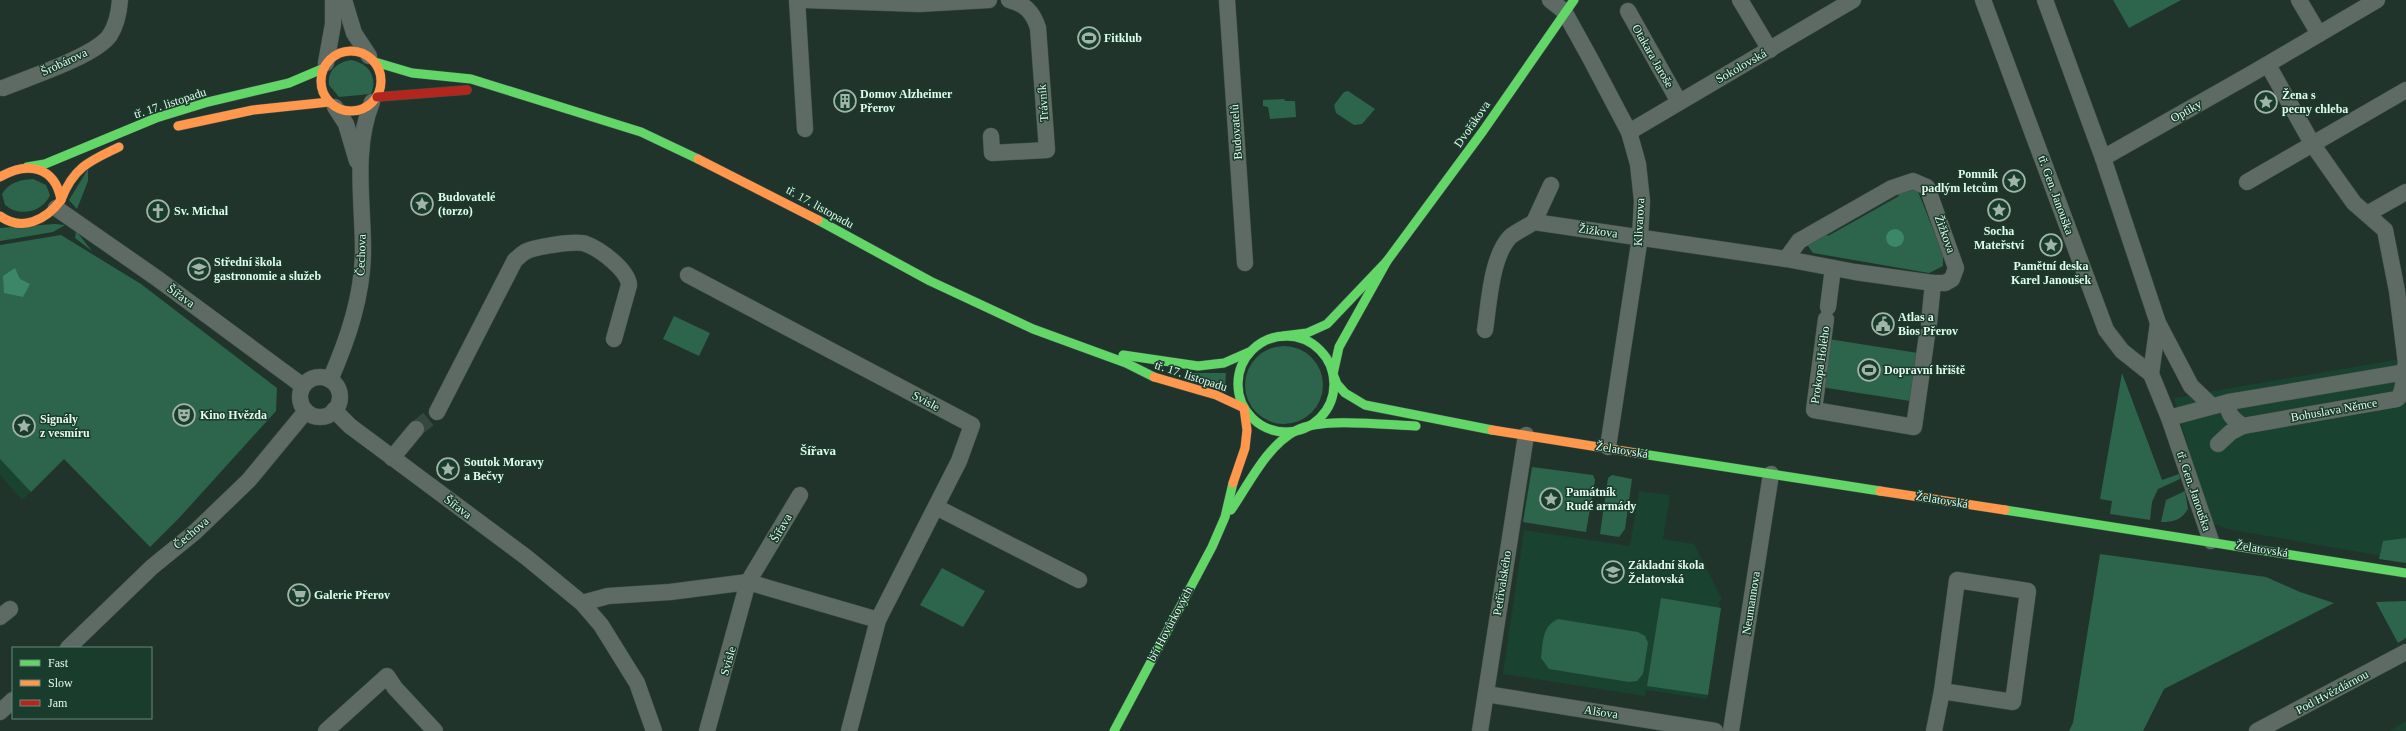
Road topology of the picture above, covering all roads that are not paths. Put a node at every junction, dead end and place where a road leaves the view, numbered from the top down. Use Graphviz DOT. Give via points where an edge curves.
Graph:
graph roads {
  1 [pos="120,0"];
  2 [pos="333,0"];
  3 [pos="344,0"];
  4 [pos="797,0"];
  5 [pos="804,0"];
  6 [pos="989,0"];
  7 [pos="1009,0"];
  8 [pos="1227,0"];
  9 [pos="1550,0"];
  10 [pos="1740,0"];
  11 [pos="1853,0"];
  12 [pos="1983,0"];
  13 [pos="2045,0"];
  14 [pos="2299,0"];
  15 [pos="2377,0"];
  16 [pos="1569,6"];
  17 [pos="1628,11"];
  18 [pos="2319,34"];
  19 [pos="1770,50"];
  20 [pos="372,59"];
  21 [pos="2268,65"];
  22 [pos="324,66"];
  23 [pos="3,88"];
  24 [pos="2406,90"];
  25 [pos="538,98"];
  26 [pos="374,100"];
  27 [pos="1679,102"];
  28 [pos="332,104"];
  29 [pos="805,129"];
  30 [pos="165,130"];
  31 [pos="1629,132"];
  32 [pos="991,136"];
  33 [pos="129,143"];
  34 [pos="2313,144"];
  35 [pos="2103,158"];
  36 [pos="27,167"];
  37 [pos="360,174"];
  38 [pos="0,177"];
  39 [pos="2248,182"];
  40 [pos="1551,185"];
  41 [pos="2406,192"];
  42 [pos="59,204"];
  43 [pos="2367,214"];
  44 [pos="0,216"];
  45 [pos="1534,222"];
  46 [pos="1640,237"];
  47 [pos="1786,259"];
  48 [pos="1387,261"];
  49 [pos="1245,263"];
  50 [pos="1833,268"];
  51 [pos="688,275"];
  52 [pos="1932,283"];
  53 [pos="2402,288"];
  54 [pos="2158,323"];
  55 [pos="1485,330"];
  56 [pos="1283,336"];
  57 [pos="614,338"];
  58 [pos="1086,348"];
  59 [pos="1249,352"];
  60 [pos="2404,372"];
  61 [pos="2151,374"];
  62 [pos="1333,375"];
  63 [pos="330,380"];
  64 [pos="303,386"];
  65 [pos="2229,402"];
  66 [pos="2212,406"];
  67 [pos="1244,408"];
  68 [pos="306,410"];
  69 [pos="334,410"];
  70 [pos="436,412"];
  71 [pos="2169,418"];
  72 [pos="2243,426"];
  73 [pos="1478,428"];
  74 [pos="416,429"];
  75 [pos="1298,430"];
  76 [pos="1526,435"];
  77 [pos="2218,444"];
  78 [pos="1608,448"];
  79 [pos="392,458"];
  80 [pos="1772,474"];
  81 [pos="800,495"];
  82 [pos="936,507"];
  83 [pos="1225,517"];
  84 [pos="2211,541"];
  85 [pos="2406,573"];
  86 [pos="1079,580"];
  87 [pos="748,582"];
  88 [pos="582,602"];
  89 [pos="878,620"];
  90 [pos="69,647"];
  91 [pos="2406,652"];
  92 [pos="1942,691"];
  93 [pos="1486,694"];
  94 [pos="12,701"];
  95 [pos="0,712"];
  96 [pos="326,731"];
  97 [pos="436,731"];
  98 [pos="654,731"];
  99 [pos="707,731"];
  100 [pos="849,731"];
  101 [pos="1114,731"];
  102 [pos="1480,731"];
  103 [pos="1715,731"];
  104 [pos="1731,731"];
  105 [pos="1934,731"];
  106 [pos="2257,731"];
  1 -- 23 [label="street, Šrobárova" via="118,18 109,36 85,54"];
  2 -- 22 [label="street" via="333,24"];
  3 -- 20 [label="street" via="354,34"];
  4 -- 29 [label="street"];
  5 -- 6 [label="street" via="919,4"];
  7 -- 32 [label="street, Trávník" via="1028,9 1035,18 1038,28 1047,150 992,153"];
  8 -- 49 [label="street, Budovatelů"];
  9 -- 16 [label="street"];
  10 -- 19 [label="street"];
  11 -- 19 [label="street, Sokolovská"];
  12 -- 61 [label="street, tř. Gen. Janouška" via="2106,330 2122,351"];
  13 -- 35 [label="street"];
  14 -- 18 [label="street"];
  15 -- 18 [label="street, Optiky"];
  16 -- 31 [label="street, Klivarova"];
  16 -- 48 [label="main road, Dvořákova" via="1483,131"];
  17 -- 27 [label="street, Otakara Jaroše"];
  18 -- 21 [label="street, Optiky"];
  19 -- 27 [label="street, Sokolovská"];
  20 -- 22 [label="main road, tř. 17. listopadu" via="356,51 345,51 334,55"];
  20 -- 25 [label="main road, tř. 17. listopadu" via="412,72 471,79"];
  20 -- 26 [label="main road" via="381,79"];
  21 -- 34 [label="street"];
  21 -- 35 [label="street, Optiky"];
  22 -- 28 [label="main road" via="321,87"];
  22 -- 36 [label="main road, tř. 17. listopadu" via="289,83 208,102 156,118 45,164"];
  24 -- 34 [label="street"];
  25 -- 26 [label="main road, tř. 17. listopadu" via="478,90 442,90"];
  25 -- 58 [label="main road, tř. 17. listopadu" via="640,132 772,195 930,281 1033,329"];
  26 -- 28 [label="main road, tř. 17. listopadu" via="355,111 341,110"];
  26 -- 37 [label="street, Čechova" via="364,132"];
  27 -- 31 [label="street, Sokolovská"];
  28 -- 30 [label="main road, tř. 17. listopadu" via="284,105 228,114"];
  28 -- 37 [label="street, Čechova" via="350,134"];
  31 -- 46 [label="street, Klivarova" via="1639,172 1642,201"];
  33 -- 42 [label="main road" via="79,168 68,180"];
  34 -- 39 [label="street"];
  34 -- 43 [label="street" via="2354,203"];
  35 -- 54 [label="street"];
  36 -- 38 [label="main road, tř. 17. listopadu" via="15,169"];
  36 -- 42 [label="main road" via="40,169 52,176 59,187"];
  37 -- 63 [label="street, Čechova" via="363,252 359,290 348,340"];
  40 -- 45 [label="street"];
  41 -- 43 [label="street"];
  42 -- 44 [label="main road" via="40,219 21,224"];
  42 -- 64 [label="street, Šířava"];
  43 -- 53 [label="street, Bohuslava Němce" via="2385,230"];
  45 -- 46 [label="street, Žižkova"];
  45 -- 55 [label="street" via="1510,238 1503,249 1495,267"];
  46 -- 47 [label="street, Žižkova"];
  46 -- 78 [label="street, Klivarova"];
  47 -- 50 [label="street, Žižkova"];
  47 -- 52 [label="street, Žižkova" via="1799,241 1892,188 1913,181 1927,187 1956,268 1952,280"];
  48 -- 56 [label="main road, Dvořákova" via="1327,324 1307,333"];
  48 -- 62 [label="main road, Dvořákova" via="1343,337"];
  50 -- 52 [label="street, Žižkova"];
  50 -- 52 [label="street, Prokopa Holého" via="1814,410 1914,427"];
  51 -- 82 [label="street, Svisle" via="972,426 959,461"];
  53 -- 60 [label="street, Bohuslava Němce" via="2406,363"];
  54 -- 61 [label="street"];
  54 -- 66 [label="street" via="2191,386"];
  56 -- 59 [label="main road" via="1265,341"];
  56 -- 62 [label="main road" via="1302,339 1319,349 1330,365"];
  57 -- 70 [label="street" via="629,286 621,268 585,243 550,246 525,252 515,260"];
  58 -- 59 [label="main road, tř. 17. listopadu" via="1198,366 1224,363"];
  58 -- 67 [label="main road, tř. 17. listopadu" via="1150,376 1216,395"];
  59 -- 67 [label="main road" via="1238,378 1238,389"];
  60 -- 65 [label="street"];
  60 -- 72 [label="street, Bohuslava Němce" via="2403,392 2397,399"];
  61 -- 71 [label="street, tř. Gen. Janouška"];
  62 -- 73 [label="main road, Želatovská" via="1344,392 1365,404"];
  62 -- 75 [label="main road" via="1332,395 1324,414"];
  63 -- 64 [label="street" via="322,377 313,378"];
  63 -- 69 [label="street" via="337,386 340,394"];
  64 -- 68 [label="street" via="300,399"];
  65 -- 66 [label="street"];
  65 -- 72 [label="street" via="2227,409 2230,415"];
  66 -- 71 [label="street"];
  67 -- 75 [label="main road" via="1254,420 1268,428 1278,431"];
  67 -- 83 [label="main road, bří Hovůrkových" via="1247,430 1245,448 1236,471"];
  68 -- 69 [label="street" via="322,416"];
  68 -- 90 [label="street, Čechova" via="243,485 195,532 152,567"];
  69 -- 79 [label="street, Šířava" via="350,426"];
  71 -- 84 [label="street, tř. Gen. Janouška"];
  72 -- 77 [label="street, Bohuslava Němce" via="2231,432"];
  73 -- 75 [label="main road, Želatovská" via="1345,424"];
  73 -- 76 [label="main road, Želatovská"];
  74 -- 79 [label="street"];
  75 -- 83 [label="main road, bří Hovůrkových" via="1264,462"];
  76 -- 78 [label="main road, Želatovská"];
  76 -- 93 [label="street, Petřivalského"];
  78 -- 80 [label="main road, Želatovská"];
  79 -- 88 [label="street, Šířava" via="526,557"];
  80 -- 84 [label="main road, Želatovská"];
  80 -- 104 [label="street, Neumannova"];
  81 -- 87 [label="street, Šířava"];
  82 -- 86 [label="street"];
  82 -- 89 [label="street, Svisle"];
  83 -- 101 [label="main road, bří Hovůrkových" via="1212,547"];
  84 -- 85 [label="main road, Želatovská"];
  87 -- 88 [label="street" via="670,592 608,596"];
  87 -- 89 [label="street"];
  87 -- 99 [label="street, Svisle"];
  88 -- 98 [label="street, Šířava" via="601,625 637,683"];
  89 -- 100 [label="street, Svisle"];
  91 -- 106 [label="street, Pod Hvězdárnou"];
  92 -- 92 [label="street" via="2013,702 2028,591 1957,580"];
  92 -- 105 [label="street"];
  93 -- 102 [label="street, Petřivalského"];
  93 -- 103 [label="street, Alšova"];
  94 -- 95 [label="street"];
  96 -- 97 [label="street" via="387,676 395,688"];
}
